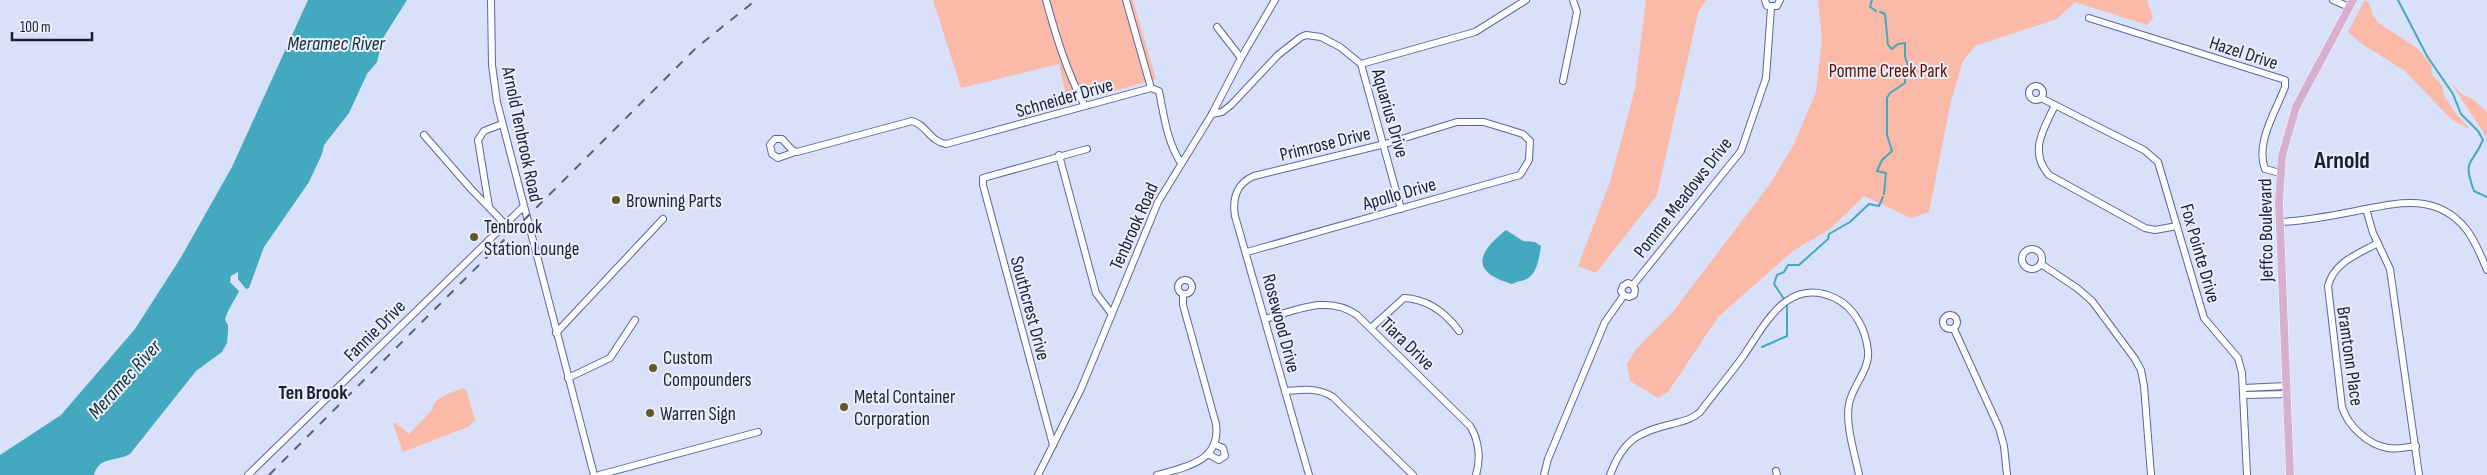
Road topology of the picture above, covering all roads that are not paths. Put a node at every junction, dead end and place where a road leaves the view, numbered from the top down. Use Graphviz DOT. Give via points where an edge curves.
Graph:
graph roads {
  1 [pos="491,0"];
  2 [pos="1046,0"];
  3 [pos="1126,0"];
  4 [pos="1275,0"];
  5 [pos="1526,0"];
  6 [pos="1573,0"];
  7 [pos="1765,0"];
  8 [pos="1780,0"];
  9 [pos="2333,0"];
  10 [pos="2351,3"];
  11 [pos="1771,8"];
  12 [pos="2089,18"];
  13 [pos="1217,27"];
  14 [pos="1241,58"];
  15 [pos="1361,64"];
  16 [pos="1563,81"];
  17 [pos="1151,88"];
  18 [pos="2041,98"];
  19 [pos="2055,105"];
  20 [pos="1085,106"];
  21 [pos="1212,114"];
  22 [pos="502,124"];
  23 [pos="424,135"];
  24 [pos="1529,137"];
  25 [pos="1385,144"];
  26 [pos="1087,149"];
  27 [pos="795,152"];
  28 [pos="1059,155"];
  29 [pos="1181,163"];
  30 [pos="2280,173"];
  31 [pos="1244,180"];
  32 [pos="489,206"];
  33 [pos="522,206"];
  34 [pos="1401,209"];
  35 [pos="2366,209"];
  36 [pos="663,220"];
  37 [pos="2280,222"];
  38 [pos="505,224"];
  39 [pos="2177,226"];
  40 [pos="2378,243"];
  41 [pos="1247,252"];
  42 [pos="2040,264"];
  43 [pos="2487,270"];
  44 [pos="1183,294"];
  45 [pos="1111,313"];
  46 [pos="1265,319"];
  47 [pos="635,320"];
  48 [pos="1372,328"];
  49 [pos="1954,328"];
  50 [pos="1459,331"];
  51 [pos="556,333"];
  52 [pos="568,378"];
  53 [pos="2243,388"];
  54 [pos="2286,390"];
  55 [pos="1284,391"];
  56 [pos="2244,395"];
  57 [pos="758,432"];
  58 [pos="1214,444"];
  59 [pos="1053,445"];
  60 [pos="2416,446"];
  61 [pos="1208,454"];
  62 [pos="248,475"];
  63 [pos="594,475"];
  64 [pos="599,475"];
  65 [pos="1038,475"];
  66 [pos="1157,475"];
  67 [pos="1309,475"];
  68 [pos="1413,475"];
  69 [pos="1476,475"];
  70 [pos="1544,475"];
  71 [pos="1610,475"];
  72 [pos="1858,475"];
  73 [pos="2007,475"];
  74 [pos="2151,475"];
  75 [pos="2247,475"];
  76 [pos="2290,475"];
  77 [pos="2419,475"];
  1 -- 22 [label="street, Arnold Tenbrook Road" via="493,80"];
  2 -- 20 [label="street" via="1052,26"];
  3 -- 17 [label="street"];
  4 -- 14 [label="street, Tenbrook Road"];
  5 -- 15 [label="street" via="1475,32"];
  6 -- 16 [label="street" via="1577,12"];
  7 -- 11 [label="street"];
  8 -- 11 [label="street"];
  9 -- 10 [label="street"];
  10 -- 30 [label="main road, Jeffco Boulevard" via="2296,107 2285,141"];
  11 -- 70 [label="street, Pomme Meadows Drive" via="1766,78 1741,151 1633,285 1634,295 1624,296 1605,322"];
  12 -- 30 [label="street, Hazel Drive" via="2285,80 2264,141 2262,162 2265,169"];
  13 -- 14 [label="street"];
  14 -- 21 [label="street, Tenbrook Road"];
  15 -- 21 [label="street, Aquarius Drive" via="1340,47 1321,37 1306,35 1278,55 1231,105"];
  15 -- 25 [label="street, Aquarius Drive"];
  17 -- 20 [label="street, Schneider Drive"];
  17 -- 29 [label="street" via="1159,92 1174,153"];
  18 -- 19 [label="street, Fox Pointe Drive"];
  19 -- 39 [label="street, Fox Pointe Drive" via="2144,150 2158,162"];
  19 -- 39 [label="street" via="2038,145 2040,160 2049,175 2145,228 2156,230"];
  20 -- 27 [label="street, Schneider Drive" via="946,144 933,140 922,125 912,121"];
  21 -- 29 [label="street, Tenbrook Road"];
  22 -- 32 [label="street" via="484,131 478,140"];
  22 -- 33 [label="street, Arnold Tenbrook Road"];
  23 -- 32 [label="street"];
  24 -- 25 [label="street, Primrose Drive" via="1490,123 1469,120 1445,124"];
  24 -- 34 [label="street, Apollo Drive" via="1531,151 1526,170 1520,176"];
  25 -- 31 [label="street, Primrose Drive"];
  25 -- 34 [label="street, Aquarius Drive"];
  26 -- 28 [label="street"];
  28 -- 45 [label="street" via="1096,293"];
  28 -- 59 [label="street, Southcrest Drive" via="984,178 983,185"];
  29 -- 45 [label="street, Tenbrook Road" via="1152,215"];
  30 -- 37 [label="main road, Jeffco Boulevard"];
  31 -- 41 [label="street, Rosewood Drive" via="1233,205"];
  32 -- 38 [label="street"];
  33 -- 38 [label="street, Fannie Drive"];
  33 -- 51 [label="street, Arnold Tenbrook Road"];
  34 -- 41 [label="street, Apollo Drive"];
  35 -- 37 [label="street"];
  35 -- 40 [label="street"];
  35 -- 43 [label="street" via="2404,201 2438,207 2465,227"];
  36 -- 51 [label="street"];
  37 -- 54 [label="main road, Jeffco Boulevard"];
  38 -- 62 [label="street, Fannie Drive"];
  39 -- 53 [label="street, Fox Pointe Drive" via="2204,318 2238,358"];
  40 -- 60 [label="street" via="2392,279"];
  40 -- 60 [label="street, Bramtonn Place" via="2340,265 2328,286 2342,407 2349,424 2374,442 2389,448"];
  41 -- 46 [label="street, Rosewood Drive"];
  42 -- 74 [label="street" via="2092,301 2135,358 2144,386"];
  44 -- 58 [label="street" via="1183,305 1216,424"];
  45 -- 59 [label="street, Tenbrook Road" via="1082,389"];
  46 -- 48 [label="street, Tiara Drive" via="1321,304 1352,311"];
  46 -- 55 [label="street, Rosewood Drive"];
  47 -- 52 [label="street" via="610,358"];
  48 -- 50 [label="street" via="1404,298 1413,298 1436,307"];
  48 -- 69 [label="street, Tiara Drive" via="1470,426 1479,457"];
  49 -- 73 [label="street" via="1998,428 2004,446"];
  51 -- 52 [label="street, Arnold Tenbrook Road"];
  52 -- 63 [label="street, Arnold Tenbrook Road"];
  53 -- 54 [label="street"];
  53 -- 56 [label="street, Fox Pointe Drive"];
  54 -- 56 [label="street"];
  54 -- 76 [label="main road, Jeffco Boulevard"];
  55 -- 67 [label="street, Rosewood Drive"];
  55 -- 68 [label="street" via="1322,390 1333,397"];
  56 -- 75 [label="street, Fox Pointe Drive"];
  57 -- 64 [label="street"];
  58 -- 61 [label="street"];
  58 -- 61 [label="street" via="1224,448 1225,456 1219,460"];
  59 -- 65 [label="street, Tenbrook Road"];
  60 -- 77 [label="street"];
  61 -- 66 [label="street" via="1191,466"];
  71 -- 72 [label="street" via="1618,458 1640,433 1692,419 1700,412 1777,307 1793,297 1814,292 1842,301 1853,312 1861,325 1868,353 1849,402 1848,414"];
}
